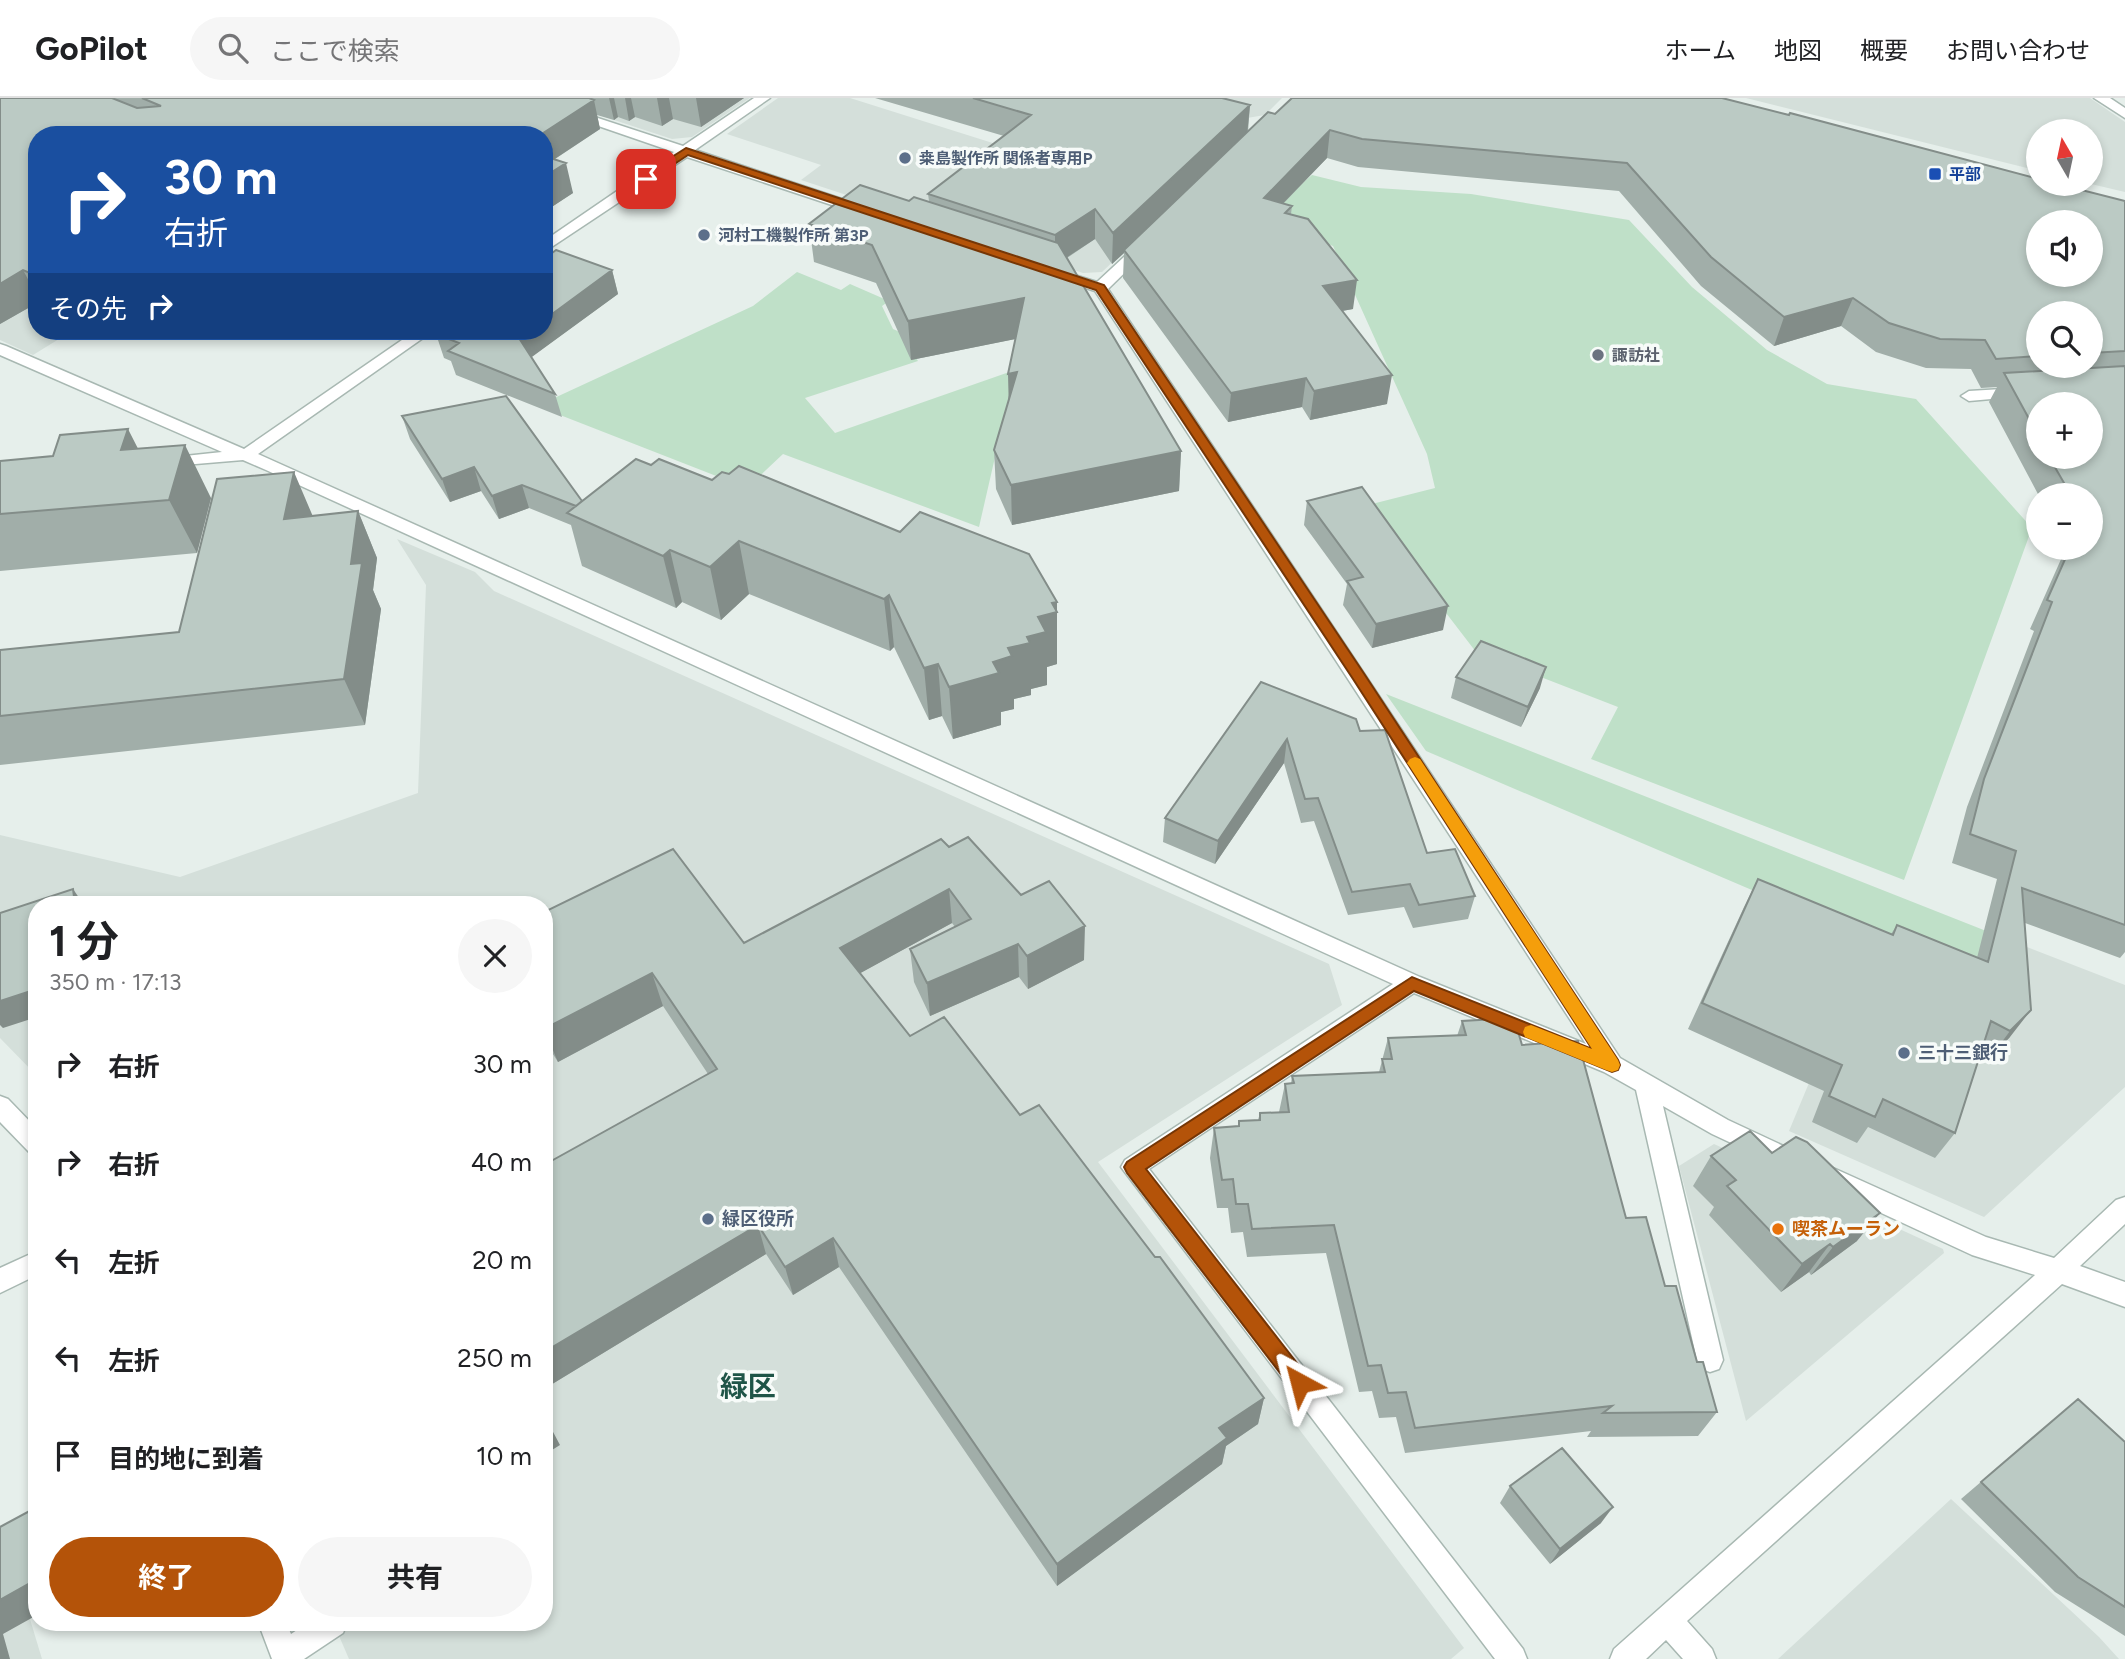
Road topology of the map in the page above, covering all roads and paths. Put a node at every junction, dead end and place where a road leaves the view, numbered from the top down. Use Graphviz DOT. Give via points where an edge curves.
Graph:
graph roads {
  1 [pos="524,98"];
  2 [pos="763,98"];
  3 [pos="2101,98"];
  4 [pos="2125,114"];
  5 [pos="686,151"];
  6 [pos="878,216"];
  7 [pos="1160,231"];
  8 [pos="553,242"];
  9 [pos="1035,267"];
  10 [pos="1100,288"];
  11 [pos="412,340"];
  12 [pos="0,349"];
  13 [pos="2026,392"];
  14 [pos="1969,396"];
  15 [pos="246,455"];
  16 [pos="150,464"];
  17 [pos="1412,983"];
  18 [pos="1612,1065"];
  19 [pos="1646,1084"];
  20 [pos="0,1106"];
  21 [pos="28,1136"];
  22 [pos="2125,1208"];
  23 [pos="28,1267"];
  24 [pos="2059,1271"];
  25 [pos="0,1281"];
  26 [pos="2125,1296"];
  27 [pos="1710,1360"];
  28 [pos="1667,1620"];
  29 [pos="276,1631"];
  30 [pos="322,1631"];
  31 [pos="286,1657"];
  32 [pos="1513,1659"];
  33 [pos="1624,1659"];
  34 [pos="1702,1659"];
  1 -- 5 [label="street"];
  2 -- 5 [label="street"];
  3 -- 4 [label="street"];
  5 -- 6 [label="street"];
  5 -- 8 [label="street"];
  7 -- 10 [label="street"];
  9 -- 10 [label="street"];
  10 -- 18 [label="street"];
  11 -- 15 [label="street"];
  12 -- 15 [label="street"];
  13 -- 14 [label="street"];
  15 -- 16 [label="street"];
  15 -- 17 [label="street"];
  17 -- 18 [label="street"];
  17 -- 32 [label="street" via="1133,1167"];
  18 -- 19 [label="street"];
  19 -- 24 [label="street" via="1720,1128 1981,1247"];
  19 -- 27 [label="street"];
  20 -- 21 [label="street"];
  22 -- 24 [label="street"];
  23 -- 25 [label="street"];
  24 -- 26 [label="street"];
  24 -- 28 [label="street"];
  28 -- 33 [label="street"];
  28 -- 34 [label="street"];
  29 -- 31 [label="street"];
  30 -- 31 [label="street"];
}
